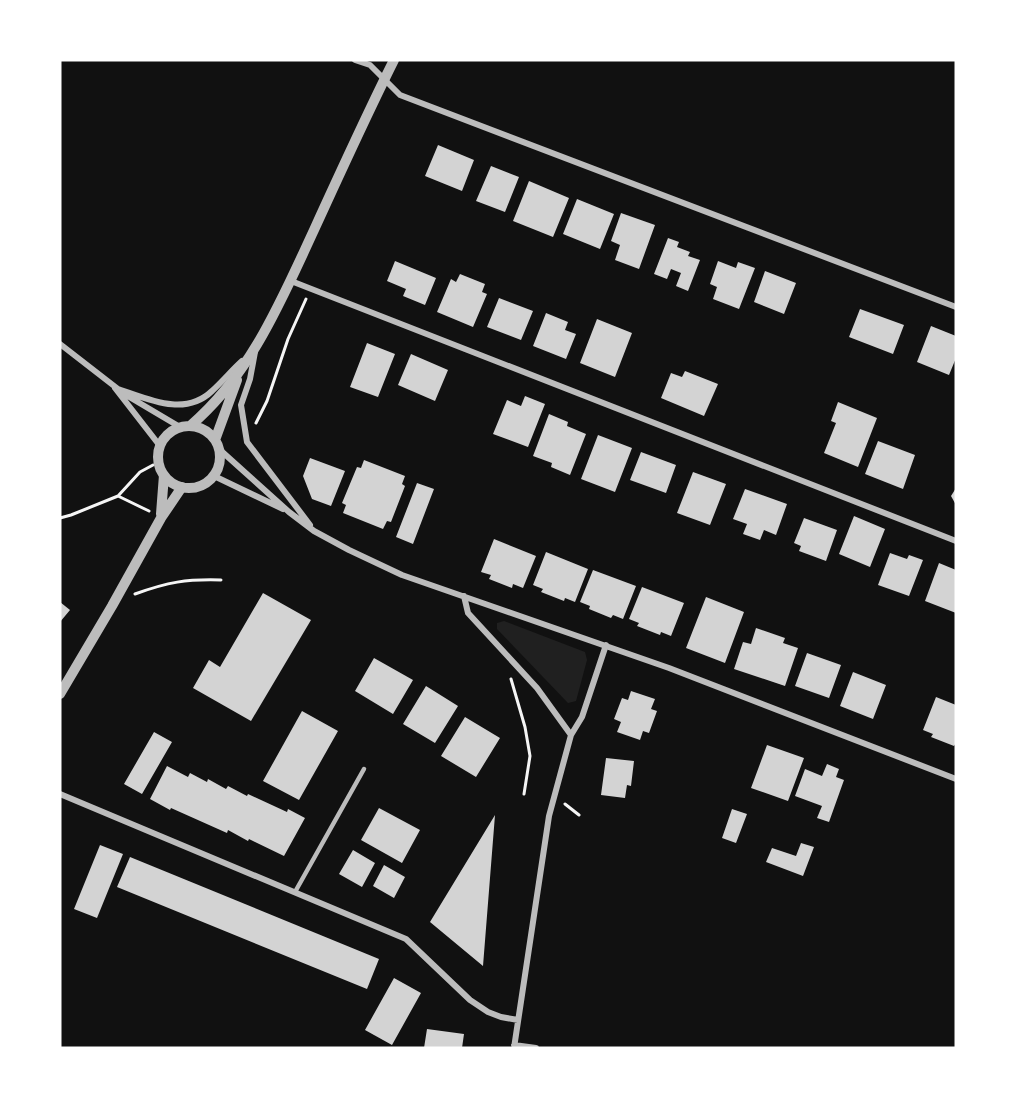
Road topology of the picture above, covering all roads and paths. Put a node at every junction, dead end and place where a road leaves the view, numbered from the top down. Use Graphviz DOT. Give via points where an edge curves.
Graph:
graph roads {
  1 [pos="356,60"];
  2 [pos="394,60"];
  3 [pos="384,81"];
  4 [pos="291,281"];
  5 [pos="311,289"];
  6 [pos="956,307"];
  7 [pos="60,344"];
  8 [pos="256,348"];
  9 [pos="239,374"];
  10 [pos="115,388"];
  11 [pos="185,426"];
  12 [pos="247,442"];
  13 [pos="217,445"];
  14 [pos="160,446"];
  15 [pos="158,462"];
  16 [pos="164,475"];
  17 [pos="214,476"];
  18 [pos="182,487"];
  19 [pos="118,496"];
  20 [pos="289,512"];
  21 [pos="60,518"];
  22 [pos="161,518"];
  23 [pos="314,531"];
  24 [pos="956,541"];
  25 [pos="221,580"];
  26 [pos="134,594"];
  27 [pos="464,596"];
  28 [pos="606,645"];
  29 [pos="502,652"];
  30 [pos="60,694"];
  31 [pos="571,735"];
  32 [pos="364,769"];
  33 [pos="956,780"];
  34 [pos="60,794"];
  35 [pos="524,794"];
  36 [pos="555,796"];
  37 [pos="579,815"];
  38 [pos="295,892"];
  39 [pos="518,1020"];
  40 [pos="514,1047"];
  41 [pos="536,1048"];
  1 -- 3 [label="street" via="370,65"];
  2 -- 3 [label="street"];
  3 -- 4 [label="street"];
  3 -- 6 [label="street" via="400,95"];
  4 -- 5 [label="street"];
  4 -- 8 [label="street"];
  5 -- 12 [label="path"];
  5 -- 24 [label="street"];
  7 -- 10 [label="street"];
  8 -- 9 [label="street"];
  8 -- 10 [label="street" via="211,392 195,402 163,404"];
  8 -- 12 [label="street" via="241,405"];
  9 -- 11 [label="street" via="208,411"];
  9 -- 13 [label="street"];
  10 -- 11 [label="street"];
  10 -- 14 [label="street"];
  11 -- 13 [label="street" via="200,428"];
  11 -- 14 [label="street" via="170,432"];
  12 -- 23 [label="street"];
  13 -- 17 [label="street" via="218,468"];
  13 -- 20 [label="street"];
  14 -- 15 [label="street"];
  15 -- 16 [label="street"];
  15 -- 19 [label="path" via="140,472"];
  16 -- 18 [label="street"];
  16 -- 22 [label="street"];
  17 -- 18 [label="street" via="199,486"];
  17 -- 20 [label="street"];
  18 -- 22 [label="street"];
  19 -- 21 [label="path"];
  19 -- 22 [label="path"];
  20 -- 23 [label="street"];
  22 -- 30 [label="street"];
  23 -- 27 [label="street" via="402,575"];
  25 -- 26 [label="path" via="167,583"];
  27 -- 28 [label="street"];
  27 -- 29 [label="street" via="468,613"];
  28 -- 31 [label="street" via="582,717"];
  28 -- 33 [label="street"];
  29 -- 31 [label="street" via="537,688"];
  29 -- 35 [label="path" via="530,756"];
  31 -- 36 [label="street"];
  32 -- 38 [label="lane"];
  34 -- 38 [label="street"];
  36 -- 37 [label="path"];
  36 -- 39 [label="street"];
  38 -- 39 [label="street" via="406,939 470,1000 488,1012"];
  39 -- 40 [label="street"];
  40 -- 41 [label="street"];
}
